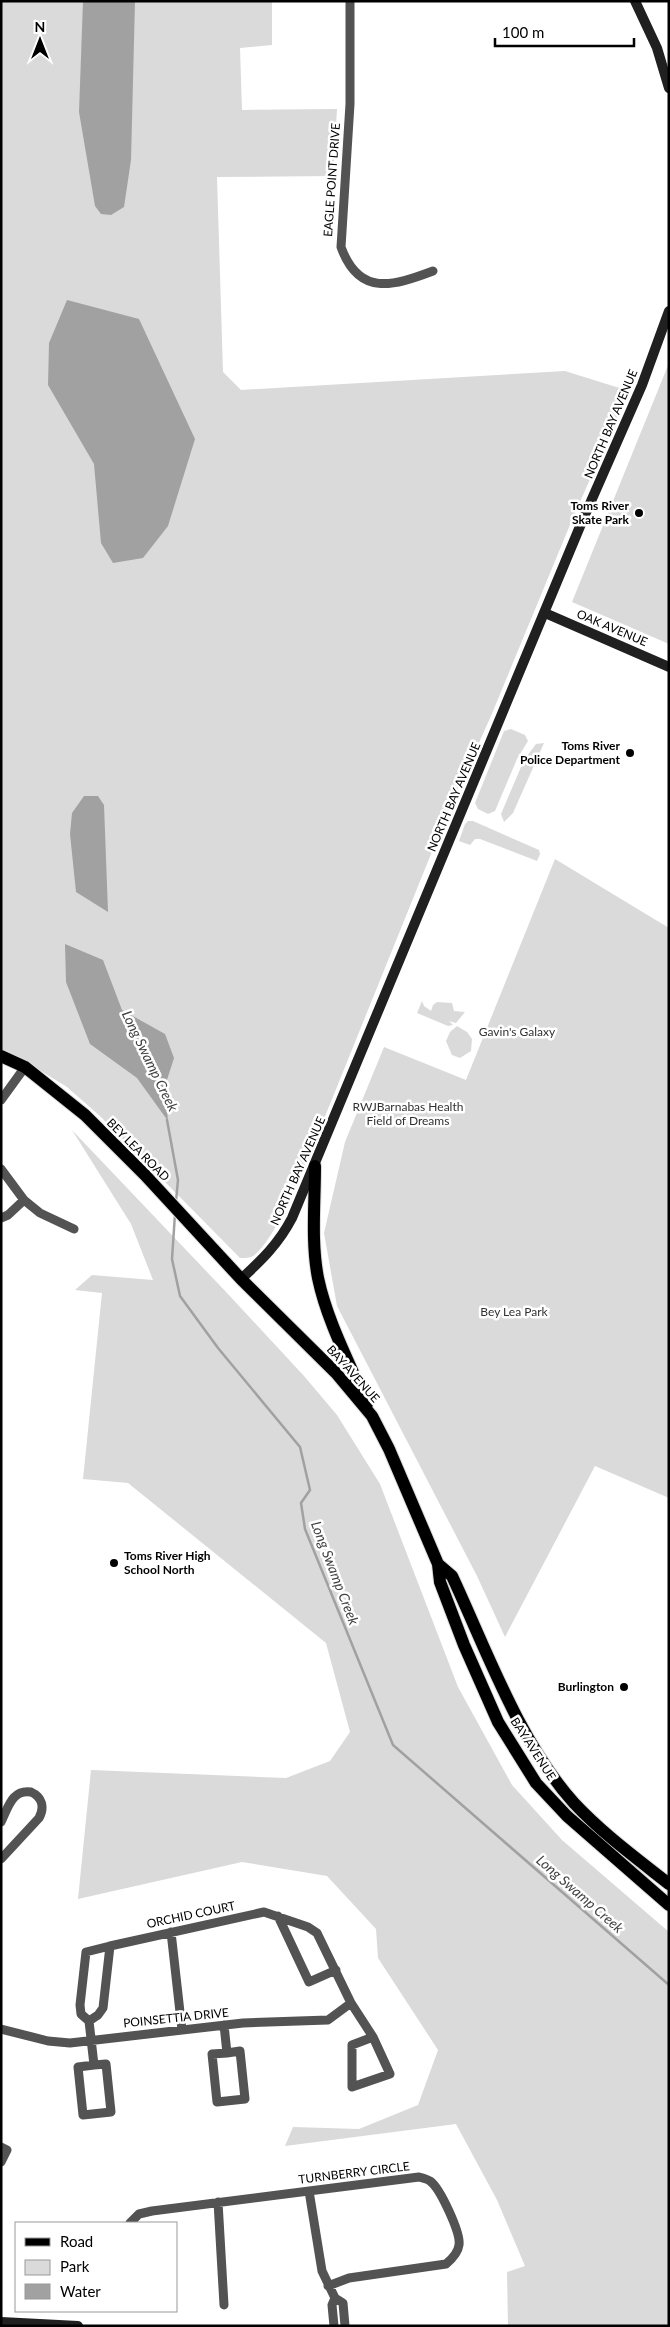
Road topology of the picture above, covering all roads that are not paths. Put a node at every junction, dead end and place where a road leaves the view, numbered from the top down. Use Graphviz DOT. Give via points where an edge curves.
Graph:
graph roads {
  1 [pos="350,1"];
  2 [pos="635,1"];
  3 [pos="669,88"];
  4 [pos="433,271"];
  5 [pos="669,311"];
  6 [pos="545,613"];
  7 [pos="669,666"];
  8 [pos="1,1056"];
  9 [pos="25,1067"];
  10 [pos="1,1100"];
  11 [pos="315,1166"];
  12 [pos="1,1169"];
  13 [pos="24,1200"];
  14 [pos="1,1218"];
  15 [pos="74,1229"];
  16 [pos="241,1279"];
  17 [pos="372,1416"];
  18 [pos="438,1564"];
  19 [pos="1,1822"];
  20 [pos="1,1859"];
  21 [pos="669,1884"];
  22 [pos="669,1905"];
  23 [pos="278,1916"];
  24 [pos="171,1932"];
  25 [pos="110,1946"];
  26 [pos="336,1970"];
  27 [pos="351,2003"];
  28 [pos="89,2021"];
  29 [pos="224,2025"];
  30 [pos="1,2029"];
  31 [pos="182,2030"];
  32 [pos="373,2037"];
  33 [pos="91,2040"];
  34 [pos="227,2053"];
  35 [pos="94,2065"];
  36 [pos="1,2147"];
  37 [pos="1,2162"];
  38 [pos="309,2191"];
  39 [pos="218,2202"];
  40 [pos="131,2222"];
  41 [pos="328,2286"];
  42 [pos="335,2298"];
  43 [pos="224,2305"];
  44 [pos="1,2322"];
  45 [pos="78,2326"];
  46 [pos="334,2326"];
  47 [pos="345,2326"];
  1 -- 4 [label="street, EAGLE POINT DRIVE" via="350,104 341,248 346,263 366,281 402,283"];
  2 -- 3 [label="street" via="657,48"];
  5 -- 6 [label="street, NORTH BAY AVENUE" via="642,385"];
  6 -- 7 [label="street, OAK AVENUE"];
  6 -- 11 [label="street, NORTH BAY AVENUE"];
  8 -- 9 [label="main road, BEY LEA ROAD"];
  9 -- 10 [label="street"];
  9 -- 16 [label="main road, BEY LEA ROAD" via="84,1115"];
  11 -- 16 [label="street, NORTH BAY AVENUE" via="282,1237 268,1255"];
  11 -- 17 [label="main road" via="318,1280"];
  12 -- 13 [label="street"];
  13 -- 14 [label="street"];
  13 -- 15 [label="street" via="40,1213"];
  16 -- 17 [label="main road, BAY AVENUE" via="336,1372"];
  17 -- 18 [label="main road, BAY AVENUE"];
  18 -- 21 [label="main road, BAY AVENUE" via="452,1576 509,1700 549,1770 573,1802 599,1828"];
  18 -- 22 [label="main road, BAY AVENUE" via="440,1582 498,1722 536,1783 568,1816"];
  19 -- 20 [label="street" via="18,1793 31,1792 41,1801 39,1818"];
  23 -- 24 [label="street, ORCHID COURT" via="264,1912"];
  23 -- 26 [label="street, ORCHID COURT" via="308,1927 317,1934"];
  23 -- 26 [label="street" via="309,1982"];
  24 -- 25 [label="street, ORCHID COURT"];
  24 -- 31 [label="street"];
  25 -- 28 [label="street" via="102,2008"];
  25 -- 28 [label="street, ORCHID COURT" via="86,1952 80,2005 81,2014"];
  26 -- 27 [label="street, ORCHID COURT"];
  27 -- 29 [label="street, POINSETTIA DRIVE" via="328,2020"];
  27 -- 32 [label="street, ORCHID COURT"];
  28 -- 33 [label="street, ORCHID COURT"];
  29 -- 31 [label="street, POINSETTIA DRIVE"];
  29 -- 34 [label="street"];
  30 -- 33 [label="street, POINSETTIA DRIVE" via="48,2042"];
  31 -- 33 [label="street, POINSETTIA DRIVE"];
  32 -- 32 [label="street, ORCHID COURT" via="352,2045 352,2087 390,2074"];
  33 -- 35 [label="street, ORCHID COURT"];
  34 -- 34 [label="street" via="240,2051 245,2099 217,2102 212,2054"];
  35 -- 35 [label="street" via="106,2064 112,2112 84,2115 78,2067"];
  36 -- 37 [label="street" via="7,2150"];
  38 -- 39 [label="street, TURNBERRY CIRCLE"];
  38 -- 41 [label="street" via="322,2271"];
  38 -- 41 [label="street, TURNBERRY CIRCLE" via="419,2177 430,2181 436,2188 458,2233 459,2245 446,2264 349,2278"];
  39 -- 40 [label="street, TURNBERRY CIRCLE" via="139,2214"];
  39 -- 43 [label="street"];
  41 -- 42 [label="street"];
  42 -- 46 [label="street" via="332,2305"];
  42 -- 47 [label="street" via="343,2303"];
  44 -- 45 [label="street"];
}
